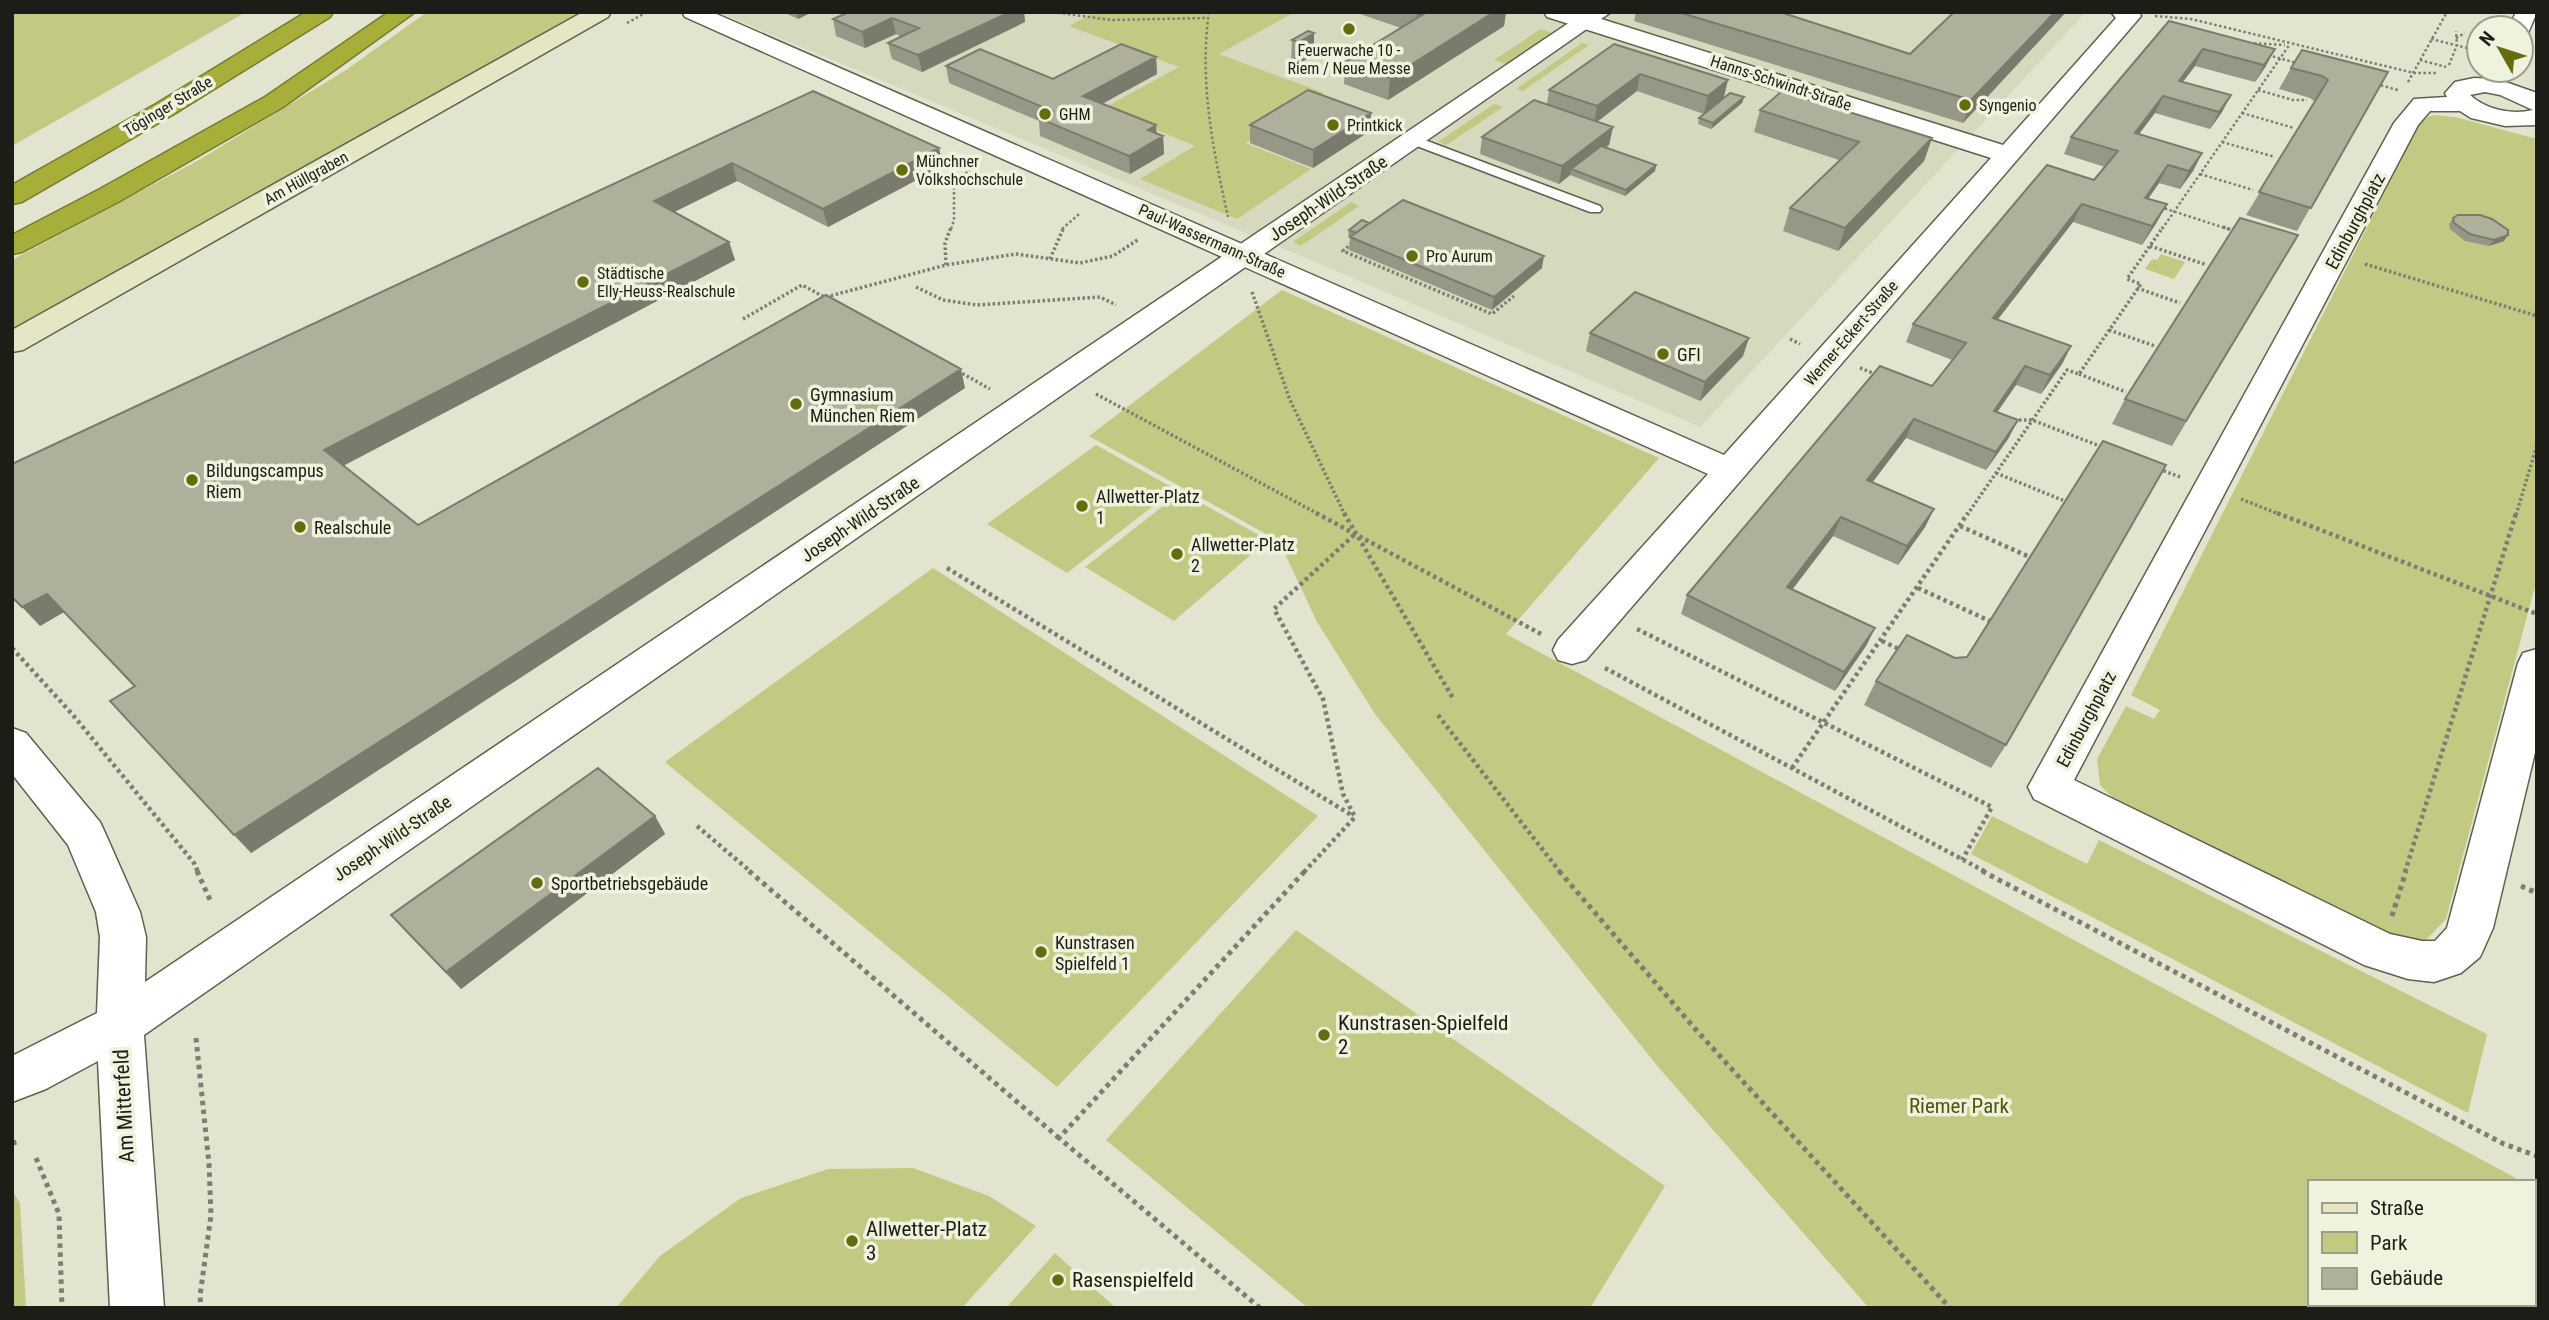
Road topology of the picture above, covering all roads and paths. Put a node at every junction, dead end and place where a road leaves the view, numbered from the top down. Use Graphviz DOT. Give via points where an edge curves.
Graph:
graph roads {
  1 [pos="281,12"];
  2 [pos="322,12"];
  3 [pos="404,12"];
  4 [pos="600,12"];
  5 [pos="693,12"];
  6 [pos="1053,12"];
  7 [pos="1209,12"];
  8 [pos="1555,12"];
  9 [pos="2447,12"];
  10 [pos="2126,14"];
  11 [pos="1593,17"];
  12 [pos="1208,18"];
  13 [pos="2456,31"];
  14 [pos="2465,33"];
  15 [pos="2456,38"];
  16 [pos="2431,39"];
  17 [pos="2238,42"];
  18 [pos="2290,44"];
  19 [pos="2458,45"];
  20 [pos="2465,47"];
  21 [pos="2267,55"];
  22 [pos="2280,58"];
  23 [pos="2304,65"];
  24 [pos="2537,72"];
  25 [pos="2414,74"];
  26 [pos="2365,81"];
  27 [pos="2473,84"];
  28 [pos="2501,84"];
  29 [pos="2258,90"];
  30 [pos="2402,91"];
  31 [pos="2307,100"];
  32 [pos="2465,104"];
  33 [pos="2535,111"];
  34 [pos="2242,113"];
  35 [pos="2294,128"];
  36 [pos="1414,139"];
  37 [pos="2222,142"];
  38 [pos="2006,155"];
  39 [pos="2275,157"];
  40 [pos="12,169"];
  41 [pos="970,169"];
  42 [pos="2200,174"];
  43 [pos="2253,190"];
  44 [pos="12,196"];
  45 [pos="1110,196"];
  46 [pos="2155,205"];
  47 [pos="1595,209"];
  48 [pos="2174,212"];
  49 [pos="2160,219"];
  50 [pos="2167,221"];
  51 [pos="1167,222"];
  52 [pos="2235,231"];
  53 [pos="1362,236"];
  54 [pos="12,246"];
  55 [pos="2150,246"];
  56 [pos="1241,254"];
  57 [pos="2338,255"];
  58 [pos="1050,259"];
  59 [pos="946,265"];
  60 [pos="2207,265"];
  61 [pos="916,288"];
  62 [pos="2137,288"];
  63 [pos="1514,296"];
  64 [pos="825,298"];
  65 [pos="2180,303"];
  66 [pos="838,304"];
  67 [pos="1120,307"];
  68 [pos="2537,316"];
  69 [pos="743,319"];
  70 [pos="2109,330"];
  71 [pos="12,343"];
  72 [pos="2155,346"];
  73 [pos="958,371"];
  74 [pos="2079,374"];
  75 [pos="994,391"];
  76 [pos="2126,392"];
  77 [pos="1095,394"];
  78 [pos="2006,419"];
  79 [pos="2032,420"];
  80 [pos="2537,445"];
  81 [pos="2108,449"];
  82 [pos="2146,464"];
  83 [pos="1731,471"];
  84 [pos="1996,473"];
  85 [pos="2209,488"];
  86 [pos="2067,502"];
  87 [pos="1960,526"];
  88 [pos="1355,534"];
  89 [pos="2032,558"];
  90 [pos="947,568"];
  91 [pos="1918,588"];
  92 [pos="2491,596"];
  93 [pos="1606,614"];
  94 [pos="2537,614"];
  95 [pos="1992,622"];
  96 [pos="1882,641"];
  97 [pos="12,648"];
  98 [pos="1572,650"];
  99 [pos="1904,651"];
  100 [pos="2537,663"];
  101 [pos="1454,700"];
  102 [pos="1438,715"];
  103 [pos="1826,722"];
  104 [pos="12,744"];
  105 [pos="1792,768"];
  106 [pos="1355,817"];
  107 [pos="696,826"];
  108 [pos="1962,860"];
  109 [pos="211,902"];
  110 [pos="2381,951"];
  111 [pos="120,1025"];
  112 [pos="195,1038"];
  113 [pos="12,1079"];
  114 [pos="1059,1138"];
  115 [pos="2537,1156"];
  116 [pos="36,1158"];
  117 [pos="62,1308"];
  118 [pos="137,1308"];
  119 [pos="201,1308"];
  120 [pos="1260,1308"];
  121 [pos="1950,1308"];
  1 -- 40 [label="highway, Töginger Straße" via="131,104"];
  2 -- 44 [label="highway, Töginger Straße"];
  3 -- 54 [label="highway" via="274,102"];
  4 -- 71 [label="main road, Am Hüllgraben"];
  5 -- 45 [label="street, Paul-Wassermann-Straße"];
  6 -- 12 [label="path" via="1106,20"];
  7 -- 12 [label="path"];
  8 -- 11 [label="street, Hanns-Schwindt-Straße"];
  9 -- 16 [label="path"];
  10 -- 18 [label="path" via="2191,19"];
  10 -- 38 [label="street, Werner-Eckert-Straße"];
  11 -- 36 [label="street, Joseph-Wild-Straße"];
  11 -- 38 [label="street, Hanns-Schwindt-Straße"];
  12 -- 56 [label="path" via="1206,90 1212,139"];
  13 -- 15 [label="path"];
  14 -- 15 [label="path"];
  15 -- 19 [label="path"];
  16 -- 19 [label="path"];
  16 -- 25 [label="path"];
  17 -- 18 [label="path"];
  18 -- 22 [label="path"];
  18 -- 25 [label="path"];
  19 -- 20 [label="path"];
  19 -- 25 [label="path" via="2441,74"];
  21 -- 22 [label="path"];
  22 -- 23 [label="path"];
  22 -- 29 [label="path"];
  24 -- 33 [label="street"];
  26 -- 30 [label="path"];
  27 -- 32 [label="street" via="2459,89 2457,97"];
  28 -- 33 [label="street"];
  29 -- 31 [label="path"];
  29 -- 34 [label="path"];
  32 -- 33 [label="street" via="2496,117"];
  32 -- 57 [label="street, Edinburghplatz" via="2420,106"];
  34 -- 35 [label="path"];
  34 -- 37 [label="path"];
  36 -- 47 [label="lane"];
  36 -- 56 [label="street, Joseph-Wild-Straße"];
  37 -- 39 [label="path"];
  37 -- 42 [label="path"];
  38 -- 83 [label="street, Werner-Eckert-Straße"];
  41 -- 59 [label="path" via="954,187"];
  42 -- 43 [label="path"];
  42 -- 48 [label="path"];
  45 -- 51 [label="street, Paul-Wassermann-Straße"];
  45 -- 58 [label="path" via="1061,230"];
  46 -- 48 [label="path"];
  48 -- 50 [label="path"];
  48 -- 52 [label="path"];
  49 -- 50 [label="path"];
  50 -- 55 [label="path"];
  51 -- 56 [label="street, Paul-Wassermann-Straße"];
  51 -- 58 [label="path" via="1113,256 1080,264"];
  53 -- 63 [label="path" via="1343,251 1492,314"];
  55 -- 60 [label="path"];
  55 -- 62 [label="path" via="2127,279 2141,284"];
  56 -- 83 [label="street, Paul-Wassermann-Straße"];
  56 -- 88 [label="path" via="1277,370 1323,475"];
  56 -- 111 [label="street, Joseph-Wild-Straße"];
  57 -- 68 [label="path"];
  57 -- 85 [label="street, Edinburghplatz"];
  58 -- 59 [label="path" via="1016,254"];
  59 -- 64 [label="path"];
  61 -- 67 [label="path" via="943,300 977,305 1100,297"];
  62 -- 65 [label="path"];
  62 -- 70 [label="path"];
  64 -- 66 [label="path"];
  64 -- 69 [label="path" via="802,285"];
  70 -- 72 [label="path"];
  70 -- 74 [label="path"];
  73 -- 75 [label="path"];
  74 -- 76 [label="path"];
  74 -- 79 [label="path" via="2067,370"];
  77 -- 88 [label="path"];
  78 -- 79 [label="path"];
  79 -- 81 [label="path"];
  79 -- 84 [label="path"];
  80 -- 92 [label="path"];
  82 -- 85 [label="path"];
  83 -- 93 [label="street, Werner-Eckert-Straße"];
  84 -- 86 [label="path"];
  84 -- 87 [label="path"];
  85 -- 92 [label="path"];
  85 -- 110 [label="street, Edinburghplatz" via="2049,787"];
  87 -- 89 [label="path"];
  87 -- 91 [label="path"];
  88 -- 98 [label="path"];
  88 -- 101 [label="path"];
  88 -- 106 [label="path" via="1274,609 1323,699 1343,794"];
  90 -- 106 [label="path"];
  91 -- 95 [label="path"];
  91 -- 96 [label="path"];
  92 -- 94 [label="path"];
  92 -- 110 [label="path"];
  93 -- 98 [label="street, Werner-Eckert-Straße"];
  93 -- 103 [label="path"];
  96 -- 99 [label="path"];
  96 -- 103 [label="path"];
  97 -- 109 [label="path" via="194,863"];
  98 -- 105 [label="path"];
  100 -- 110 [label="street, Edinburghplatz" via="2464,947 2445,962 2410,960"];
  102 -- 121 [label="path" via="1536,844 1679,1010"];
  103 -- 105 [label="path"];
  103 -- 108 [label="path" via="1992,807"];
  104 -- 111 [label="street" via="85,835 118,912 123,937"];
  105 -- 108 [label="path"];
  106 -- 114 [label="path"];
  107 -- 114 [label="path"];
  108 -- 115 [label="path" via="2504,1144"];
  111 -- 113 [label="street, Am Mitterfeld"];
  111 -- 118 [label="street, Am Mitterfeld"];
  112 -- 119 [label="path" via="211,1215"];
  114 -- 120 [label="path"];
  116 -- 117 [label="path" via="58,1214"];
}
